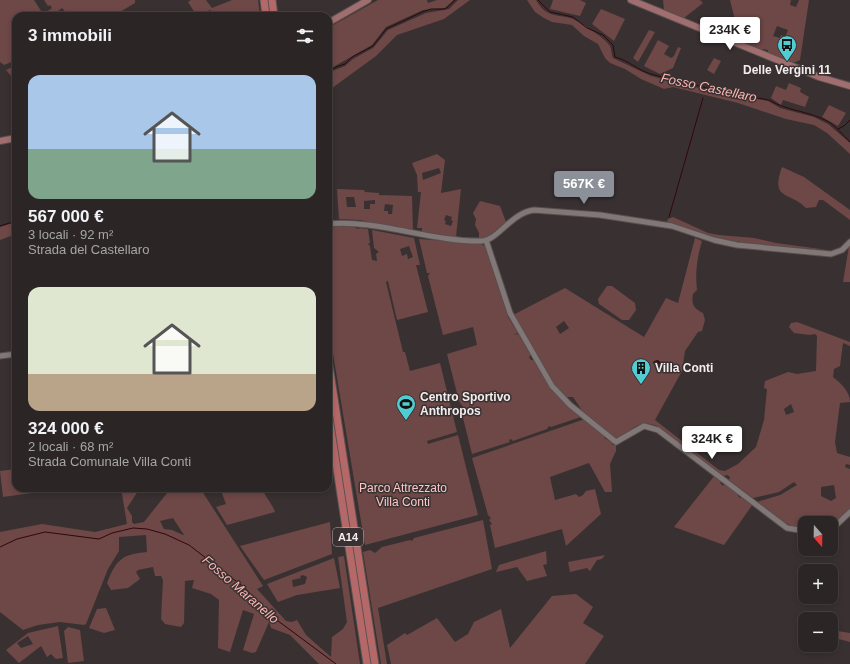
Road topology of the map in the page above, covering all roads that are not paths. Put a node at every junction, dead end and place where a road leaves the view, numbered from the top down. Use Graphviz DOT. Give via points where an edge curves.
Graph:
graph roads {
  1 [pos="264,0"];
  2 [pos="272,0"];
  3 [pos="368,0"];
  4 [pos="631,0"];
  5 [pos="266,12"];
  6 [pos="274,12"];
  7 [pos="332,21"];
  8 [pos="850,86"];
  9 [pos="12,139"];
  10 [pos="0,141"];
  11 [pos="332,224"];
  12 [pos="486,240"];
  13 [pos="850,242"];
  14 [pos="12,354"];
  15 [pos="0,356"];
  16 [pos="332,385"];
  17 [pos="332,437"];
  18 [pos="850,512"];
  19 [pos="838,523"];
  20 [pos="798,530"];
  21 [pos="367,664"];
  22 [pos="375,664"];
  1 -- 5 [label="highway"];
  2 -- 6 [label="highway"];
  3 -- 7 [label="main road"];
  4 -- 8 [label="main road" via="819,77"];
  9 -- 10 [label="main road"];
  11 -- 12 [label="street" via="349,223 441,238"];
  12 -- 13 [label="street" via="515,217 534,210 600,215 665,225 714,240 760,249 831,254 842,250"];
  12 -- 20 [label="street" via="510,313 552,386 570,405 616,442 647,426 658,430 787,528"];
  14 -- 15 [label="street"];
  16 -- 22 [label="highway, A14"];
  17 -- 21 [label="highway, A14"];
  18 -- 19 [label="street"];
}
